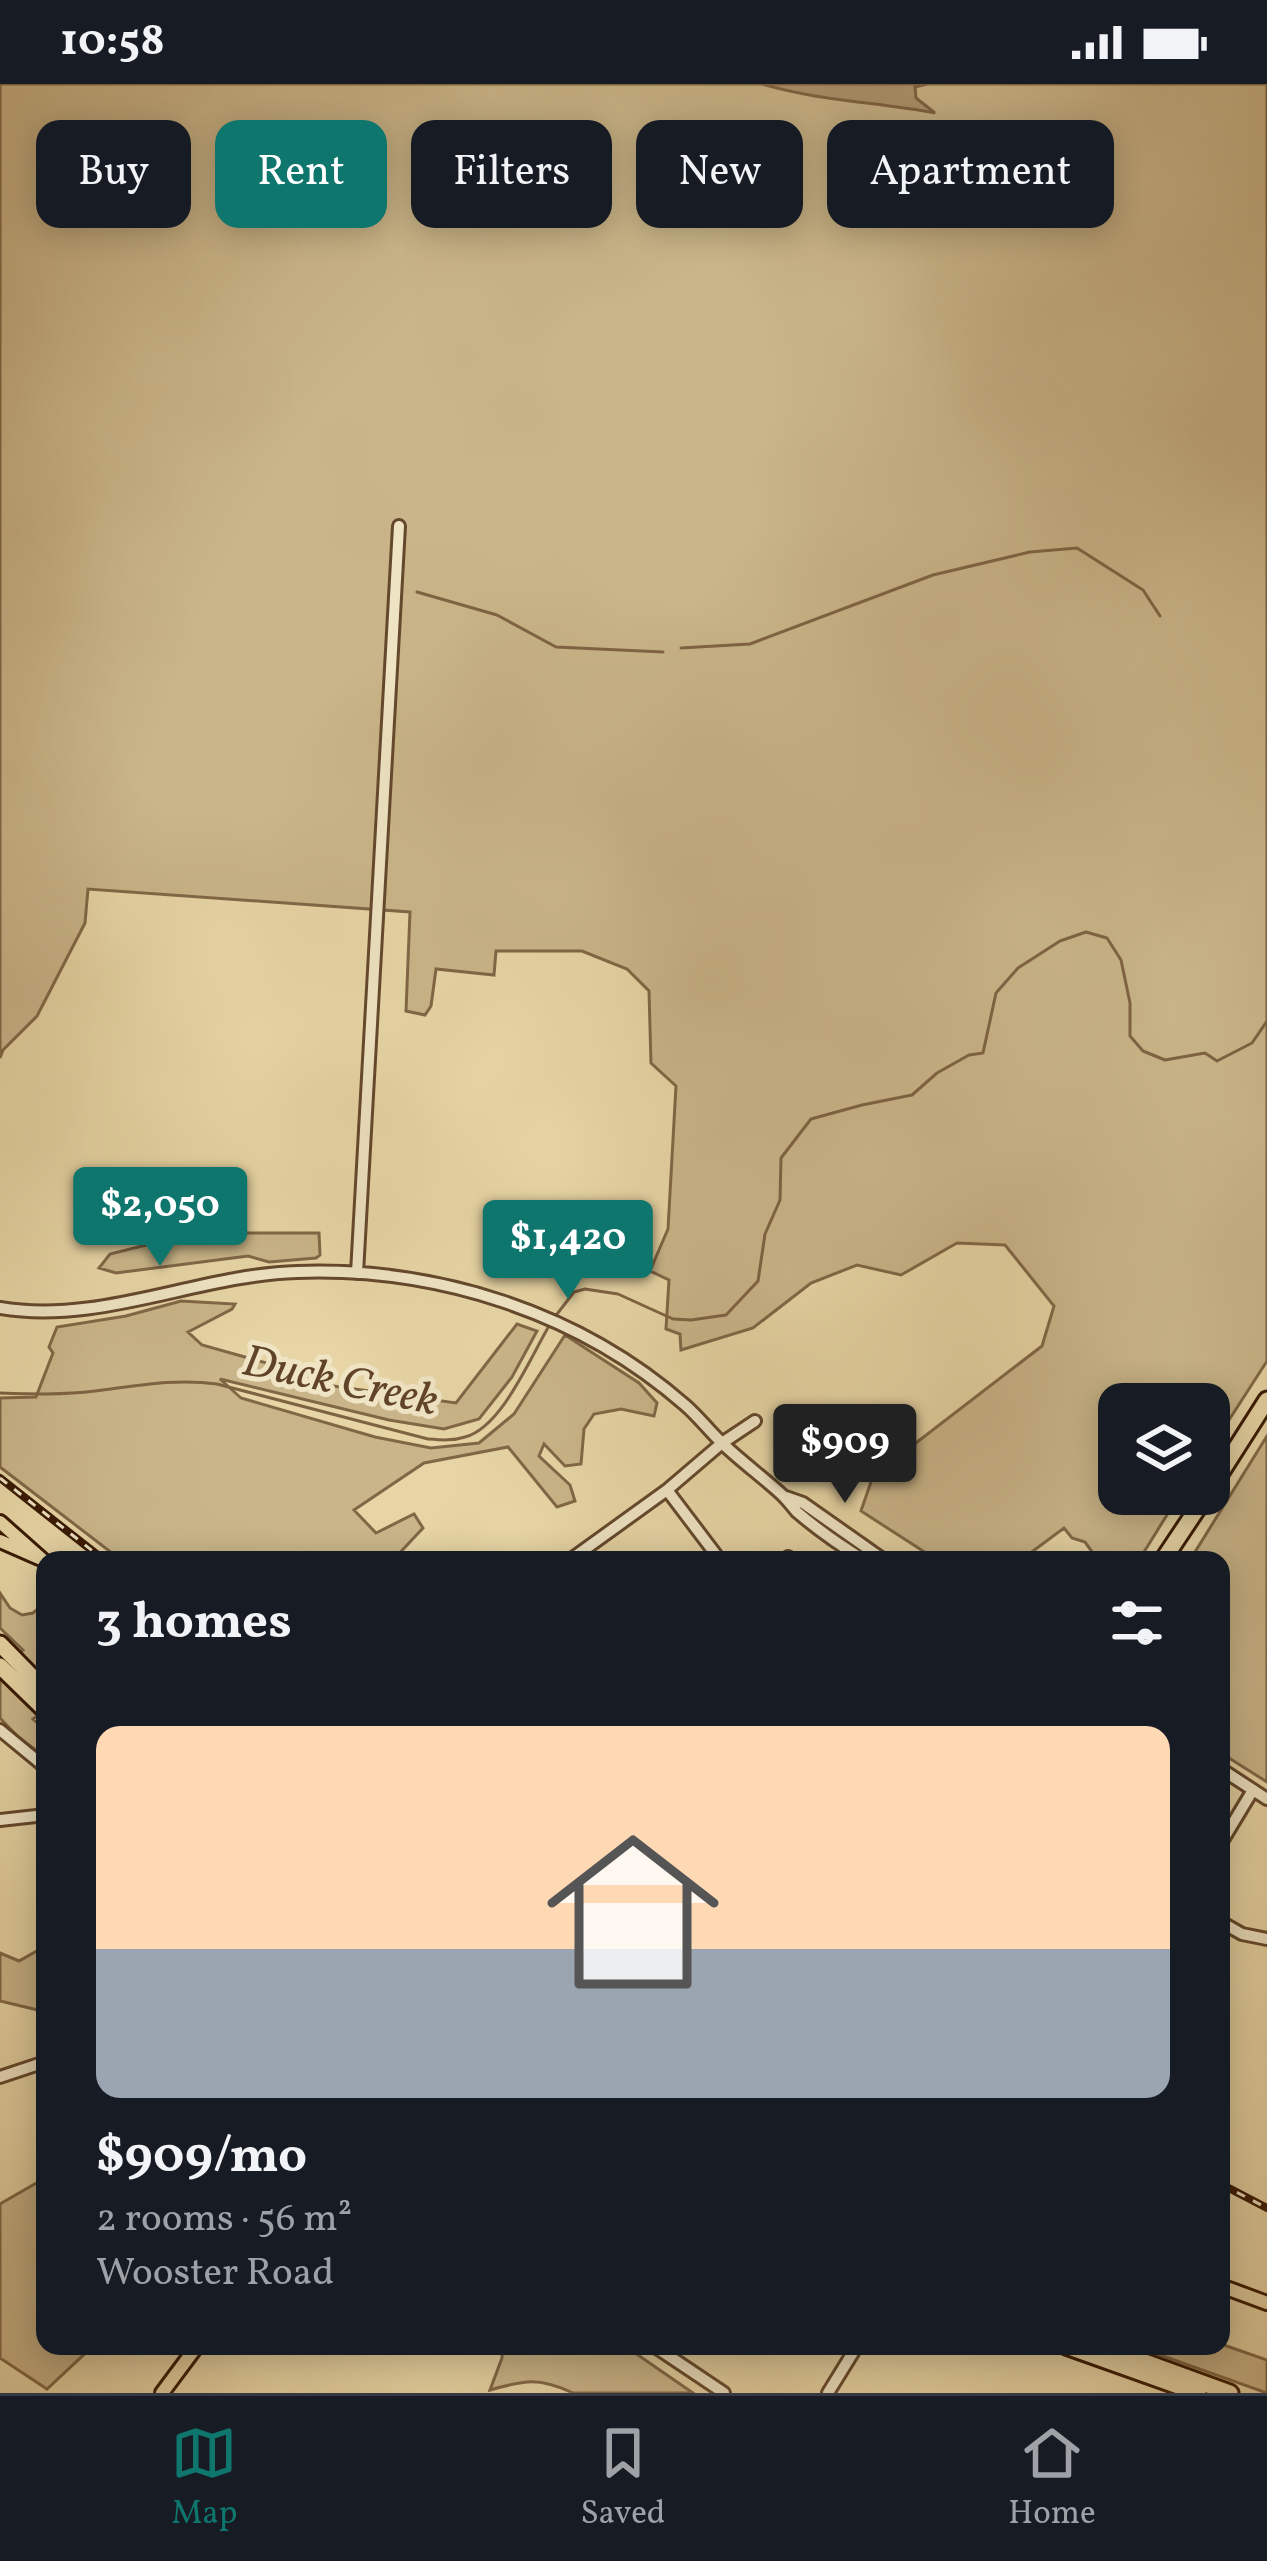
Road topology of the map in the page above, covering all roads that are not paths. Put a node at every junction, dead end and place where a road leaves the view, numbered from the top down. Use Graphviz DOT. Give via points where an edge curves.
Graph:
graph roads {
  1 [pos="399,526"];
  2 [pos="357,1273"];
  3 [pos="0,1309"];
  4 [pos="1267,1400"];
  5 [pos="755,1421"];
  6 [pos="722,1443"];
  7 [pos="1230,1458"];
  8 [pos="667,1490"];
  9 [pos="784,1497"];
  10 [pos="1193,1515"];
  11 [pos="0,1522"];
  12 [pos="0,1540"];
  13 [pos="582,1551"];
  14 [pos="713,1551"];
  15 [pos="850,1551"];
  16 [pos="871,1551"];
  17 [pos="1171,1551"];
  18 [pos="36,1552"];
  19 [pos="36,1558"];
  20 [pos="0,1644"];
  21 [pos="0,1666"];
  22 [pos="36,1681"];
  23 [pos="36,1701"];
  24 [pos="0,1730"];
  25 [pos="36,1760"];
  26 [pos="1230,1775"];
  27 [pos="1253,1790"];
  28 [pos="1267,1799"];
  29 [pos="36,1816"];
  30 [pos="0,1820"];
  31 [pos="1230,1828"];
  32 [pos="1230,1927"];
  33 [pos="1267,1939"];
  34 [pos="36,2065"];
  35 [pos="0,2077"];
  36 [pos="1230,2289"];
  37 [pos="1267,2303"];
  38 [pos="190,2355"];
  39 [pos="667,2355"];
  40 [pos="851,2355"];
  41 [pos="1091,2355"];
  42 [pos="1126,2355"];
  43 [pos="162,2393"];
  44 [pos="724,2393"];
  45 [pos="828,2393"];
  46 [pos="1198,2393"];
  47 [pos="1229,2393"];
  1 -- 2 [label="street"];
  2 -- 3 [label="street" via="270,1274 83,1310"];
  2 -- 6 [label="street" via="429,1282 588,1337 686,1405"];
  4 -- 7 [label="highway"];
  5 -- 6 [label="street"];
  6 -- 8 [label="street"];
  6 -- 9 [label="street"];
  8 -- 13 [label="street"];
  8 -- 14 [label="street"];
  9 -- 15 [label="street"];
  9 -- 16 [label="street"];
  10 -- 17 [label="highway"];
  11 -- 18 [label="main road"];
  12 -- 19 [label="main road"];
  20 -- 22 [label="highway"];
  21 -- 23 [label="highway"];
  24 -- 25 [label="street"];
  26 -- 27 [label="street"];
  27 -- 28 [label="street"];
  27 -- 31 [label="street"];
  29 -- 30 [label="street"];
  32 -- 33 [label="street"];
  34 -- 35 [label="street"];
  36 -- 37 [label="main road"];
  38 -- 43 [label="main road"];
  39 -- 44 [label="street"];
  40 -- 45 [label="street"];
  41 -- 46 [label="highway"];
  42 -- 47 [label="highway"];
}
